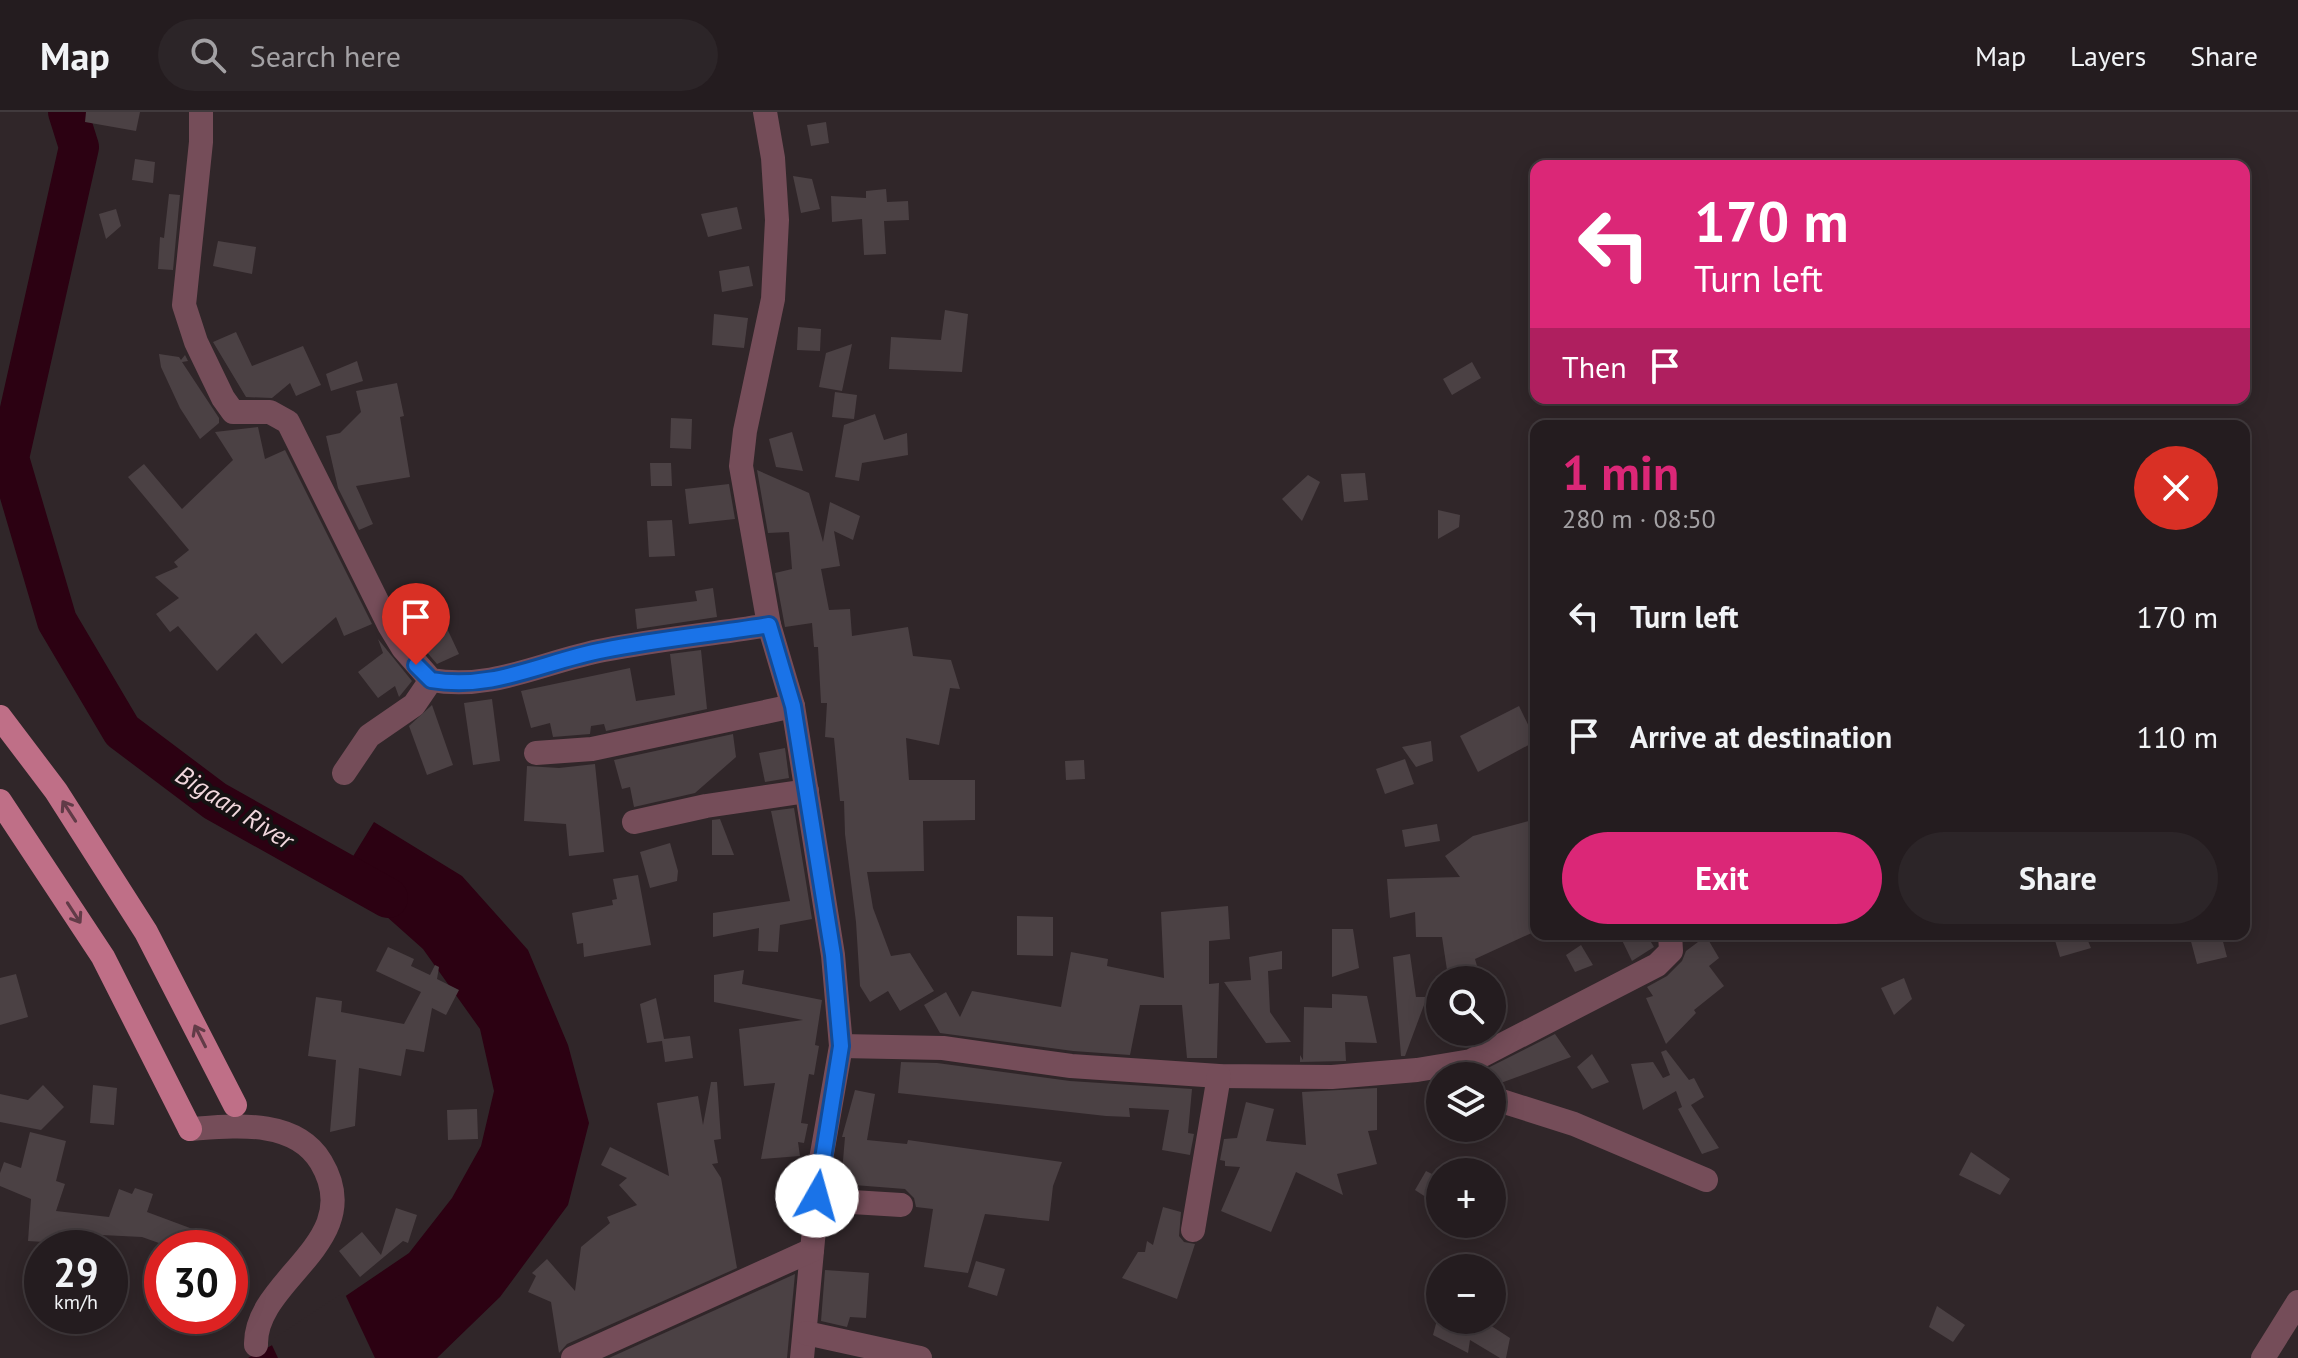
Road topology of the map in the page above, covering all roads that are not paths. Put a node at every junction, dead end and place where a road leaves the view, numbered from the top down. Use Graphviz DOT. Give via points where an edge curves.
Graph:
graph roads {
  1 [pos="201,112"];
  2 [pos="765,112"];
  3 [pos="769,625"];
  4 [pos="431,680"];
  5 [pos="793,706"];
  6 [pos="0,717"];
  7 [pos="536,753"];
  8 [pos="344,773"];
  9 [pos="807,791"];
  10 [pos="0,801"];
  11 [pos="634,822"];
  12 [pos="1670,940"];
  13 [pos="841,1046"];
  14 [pos="1417,1070"];
  15 [pos="1426,1075"];
  16 [pos="1219,1076"];
  17 [pos="1506,1102"];
  18 [pos="235,1105"];
  19 [pos="190,1129"];
  20 [pos="1706,1180"];
  21 [pos="817,1196"];
  22 [pos="901,1205"];
  23 [pos="1193,1230"];
  24 [pos="812,1250"];
  25 [pos="2298,1302"];
  26 [pos="806,1333"];
  27 [pos="256,1345"];
  28 [pos="573,1358"];
  29 [pos="802,1358"];
  30 [pos="920,1358"];
  31 [pos="2263,1358"];
  1 -- 4 [label="street" via="183,295 196,342 233,412 270,412 288,422 389,625"];
  2 -- 3 [label="street" via="777,220 773,299 741,466"];
  3 -- 4 [label="street" via="605,649 497,681"];
  3 -- 5 [label="street"];
  4 -- 8 [label="street" via="414,705 369,736"];
  5 -- 7 [label="street" via="592,749"];
  5 -- 9 [label="street"];
  18 -- 6 [label="main road, one-way" via="146,932 56,791"];
  9 -- 11 [label="street"];
  9 -- 13 [label="street" via="833,955"];
  10 -- 19 [label="main road, one-way" via="103,957"];
  12 -- 14 [label="street" via="1671,951 1657,965 1579,1008 1471,1061"];
  13 -- 16 [label="street" via="943,1048 1071,1066"];
  13 -- 21 [label="street"];
  14 -- 15 [label="street"];
  14 -- 16 [label="street" via="1332,1077"];
  16 -- 23 [label="street"];
  17 -- 20 [label="street" via="1574,1124"];
  19 -- 27 [label="street" via="244,1125 283,1133 319,1158 329,1178 334,1201 327,1226 259,1320"];
  21 -- 22 [label="street"];
  21 -- 24 [label="street"];
  24 -- 26 [label="street"];
  24 -- 28 [label="street"];
  25 -- 31 [label="street"];
  26 -- 29 [label="street"];
  26 -- 30 [label="street"];
}
